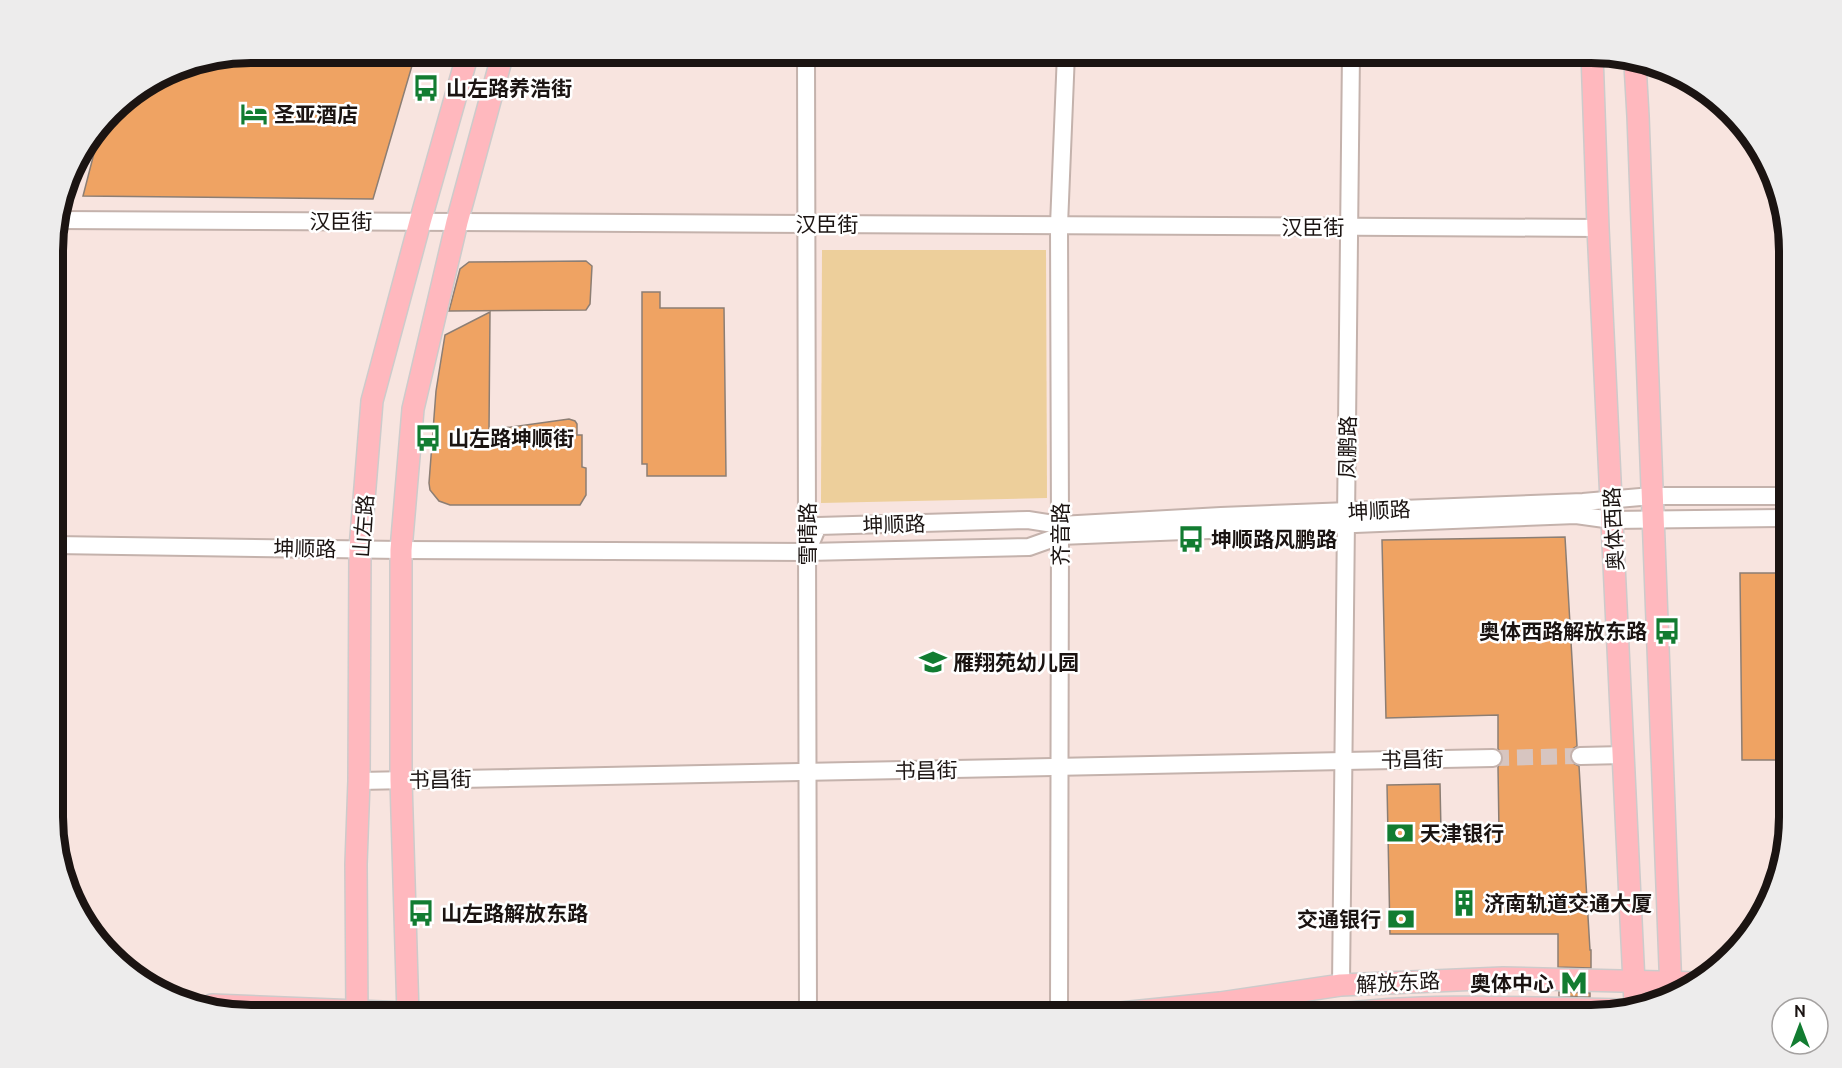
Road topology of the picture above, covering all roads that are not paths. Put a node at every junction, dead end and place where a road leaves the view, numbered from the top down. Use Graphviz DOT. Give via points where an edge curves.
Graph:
graph roads {
  1 [pos="465,63"];
  2 [pos="500,63"];
  3 [pos="806,63"];
  4 [pos="1066,63"];
  5 [pos="1351,63"];
  6 [pos="1592,63"];
  7 [pos="1635,68"];
  8 [pos="66,220"];
  9 [pos="420,222"];
  10 [pos="457,222"];
  11 [pos="807,224"];
  12 [pos="1059,225"];
  13 [pos="1349,227"];
  14 [pos="1598,228"];
  15 [pos="1652,496"];
  16 [pos="1779,496"];
  17 [pos="1612,510"];
  18 [pos="1346,518"];
  19 [pos="1779,518"];
  20 [pos="1653,519"];
  21 [pos="1060,531"];
  22 [pos="63,545"];
  23 [pos="360,549"];
  24 [pos="401,550"];
  25 [pos="807,552"];
  26 [pos="1624,755"];
  27 [pos="1580,756"];
  28 [pos="1493,758"];
  29 [pos="1343,761"];
  30 [pos="1059,766"];
  31 [pos="808,772"];
  32 [pos="401,780"];
  33 [pos="359,781"];
  34 [pos="1635,982"];
  35 [pos="1341,985"];
  36 [pos="1671,987"];
  37 [pos="1635,999"];
  38 [pos="357,1005"];
  39 [pos="408,1005"];
  40 [pos="808,1005"];
  41 [pos="1059,1005"];
  42 [pos="1200,1005"];
  1 -- 9 [label="main road, 山左路"];
  2 -- 10 [label="main road, 山左路"];
  3 -- 11 [label="street, 雪晴路"];
  4 -- 12 [label="street, 齐音路"];
  5 -- 13 [label="street, 凤鹏路"];
  6 -- 14 [label="main road, 奥体西路"];
  7 -- 15 [label="main road, 奥体西路"];
  8 -- 9 [label="street, 汉臣街"];
  9 -- 10 [label="street, 汉臣街"];
  9 -- 23 [label="main road, 山左路" via="372,401"];
  10 -- 11 [label="street, 汉臣街"];
  10 -- 24 [label="main road, 山左路" via="413,409"];
  11 -- 12 [label="street, 汉臣街"];
  11 -- 25 [label="street, 雪晴路"];
  12 -- 13 [label="street, 汉臣街"];
  12 -- 21 [label="street, 齐音路"];
  13 -- 14 [label="street, 汉臣街"];
  13 -- 18 [label="street, 凤鹏路"];
  14 -- 17 [label="main road, 奥体西路"];
  15 -- 16 [label="street, 坤顺路"];
  15 -- 17 [label="street, 坤顺路"];
  15 -- 20 [label="main road, 奥体西路"];
  17 -- 18 [label="street, 坤顺路" via="1387,509"];
  17 -- 20 [label="street, 坤顺路"];
  17 -- 26 [label="main road, 奥体西路"];
  18 -- 21 [label="street, 坤顺路"];
  18 -- 29 [label="street, 凤鹏路"];
  19 -- 20 [label="street, 坤顺路"];
  20 -- 36 [label="main road, 奥体西路"];
  21 -- 25 [label="street, 坤顺路" via="1029,547"];
  21 -- 25 [label="street, 坤顺路" via="1028,520 818,526"];
  21 -- 30 [label="street, 齐音路"];
  22 -- 23 [label="street, 坤顺路"];
  23 -- 24 [label="street, 坤顺路"];
  23 -- 33 [label="main road, 山左路"];
  24 -- 25 [label="street, 坤顺路"];
  24 -- 32 [label="main road, 山左路"];
  25 -- 31 [label="street, 雪晴路"];
  26 -- 27 [label="street"];
  26 -- 34 [label="main road, 奥体西路"];
  28 -- 29 [label="street, 书昌街"];
  29 -- 30 [label="street, 书昌街"];
  29 -- 35 [label="street, 凤鹏路"];
  30 -- 31 [label="street, 书昌街"];
  30 -- 41 [label="street, 齐音路"];
  31 -- 32 [label="street, 书昌街"];
  31 -- 40 [label="street, 雪晴路"];
  32 -- 33 [label="street, 书昌街"];
  32 -- 39 [label="main road, 山左路"];
  33 -- 38 [label="main road, 山左路"];
  34 -- 35 [label="main road, 解放东路" via="1503,978"];
  34 -- 36 [label="main road, 解放东路"];
  34 -- 37 [label="main road, 奥体西路"];
  35 -- 42 [label="main road, 解放东路"];
}
